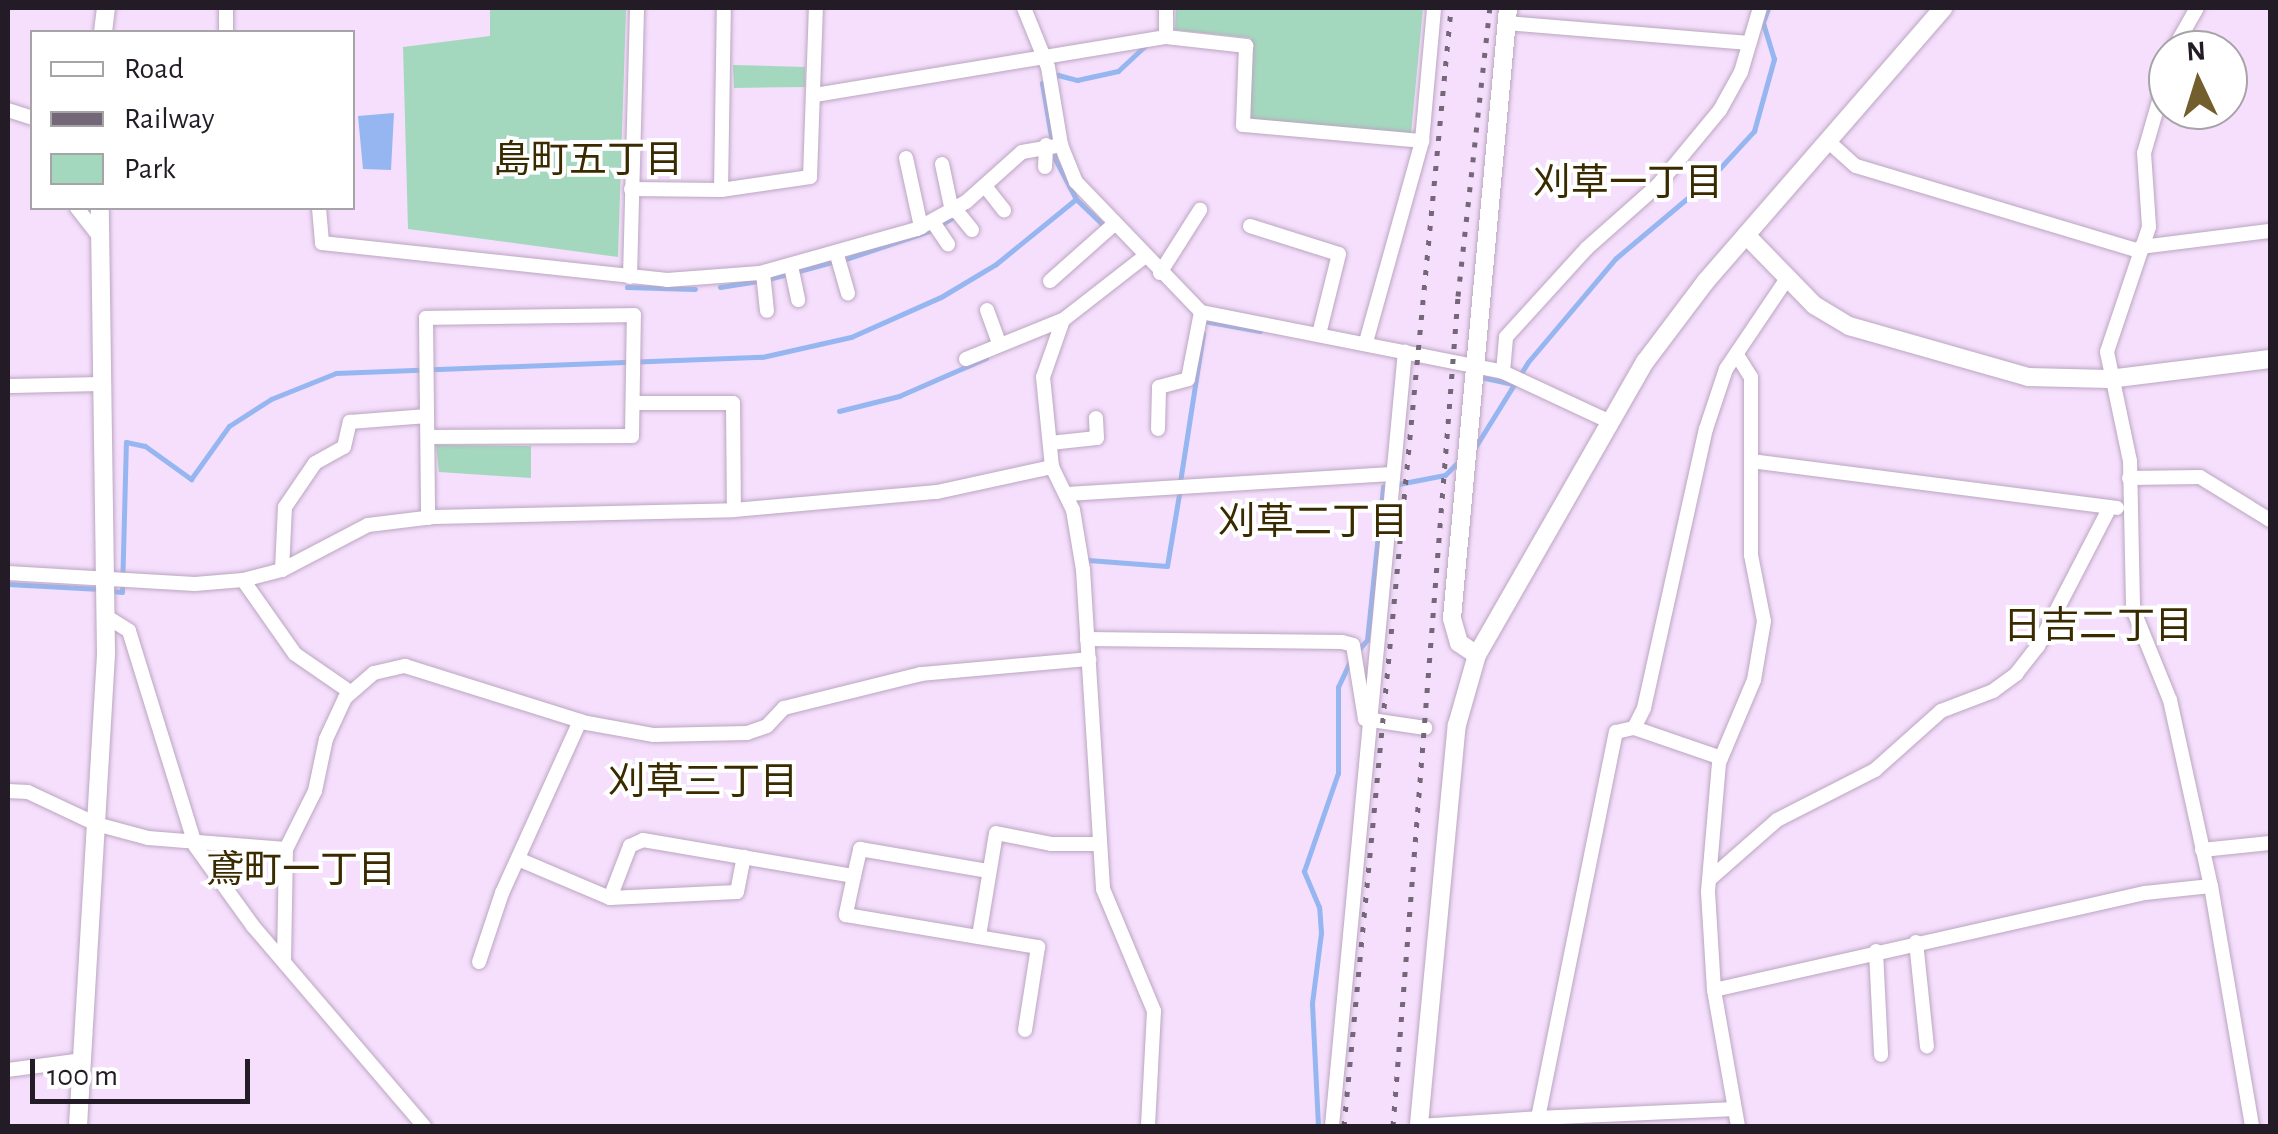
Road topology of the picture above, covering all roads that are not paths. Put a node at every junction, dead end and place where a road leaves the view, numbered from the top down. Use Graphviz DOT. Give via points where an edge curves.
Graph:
graph roads {
  1 [pos="637,8"];
  2 [pos="724,8"];
  3 [pos="816,8"];
  4 [pos="1024,8"];
  5 [pos="1166,8"];
  6 [pos="1434,8"];
  7 [pos="1760,8"];
  8 [pos="1943,8"];
  9 [pos="2197,8"];
  10 [pos="1507,16"];
  11 [pos="2184,30"];
  12 [pos="1166,38"];
  13 [pos="1748,43"];
  14 [pos="1043,54"];
  15 [pos="815,95"];
  16 [pos="2150,130"];
  17 [pos="1422,141"];
  18 [pos="1829,142"];
  19 [pos="1053,145"];
  20 [pos="906,158"];
  21 [pos="942,164"];
  22 [pos="1045,167"];
  23 [pos="985,186"];
  24 [pos="631,189"];
  25 [pos="721,190"];
  26 [pos="78,210"];
  27 [pos="100,210"];
  28 [pos="319,210"];
  29 [pos="954,210"];
  30 [pos="1004,210"];
  31 [pos="1200,210"];
  32 [pos="927,225"];
  33 [pos="1112,225"];
  34 [pos="1250,226"];
  35 [pos="972,230"];
  36 [pos="2270,230"];
  37 [pos="1746,235"];
  38 [pos="101,239"];
  39 [pos="948,244"];
  40 [pos="2140,249"];
  41 [pos="837,254"];
  42 [pos="1144,257"];
  43 [pos="790,266"];
  44 [pos="763,272"];
  45 [pos="1160,273"];
  46 [pos="630,277"];
  47 [pos="1788,277"];
  48 [pos="1050,281"];
  49 [pos="848,292"];
  50 [pos="798,300"];
  51 [pos="986,310"];
  52 [pos="767,312"];
  53 [pos="1201,312"];
  54 [pos="1063,320"];
  55 [pos="1319,334"];
  56 [pos="1366,342"];
  57 [pos="1000,345"];
  58 [pos="1404,351"];
  59 [pos="1737,355"];
  60 [pos="966,359"];
  61 [pos="2270,359"];
  62 [pos="1474,366"];
  63 [pos="1503,372"];
  64 [pos="2110,379"];
  65 [pos="104,384"];
  66 [pos="8,386"];
  67 [pos="637,403"];
  68 [pos="427,416"];
  69 [pos="1096,418"];
  70 [pos="1606,420"];
  71 [pos="1158,429"];
  72 [pos="428,436"];
  73 [pos="1050,443"];
  74 [pos="1751,461"];
  75 [pos="1052,467"];
  76 [pos="1392,474"];
  77 [pos="2129,478"];
  78 [pos="1066,494"];
  79 [pos="2128,507"];
  80 [pos="2109,509"];
  81 [pos="734,510"];
  82 [pos="428,518"];
  83 [pos="2270,520"];
  84 [pos="282,570"];
  85 [pos="8,572"];
  86 [pos="107,578"];
  87 [pos="243,580"];
  88 [pos="107,617"];
  89 [pos="1087,639"];
  90 [pos="1477,655"];
  91 [pos="1089,660"];
  92 [pos="350,692"];
  93 [pos="580,721"];
  94 [pos="1372,722"];
  95 [pos="1425,728"];
  96 [pos="1634,728"];
  97 [pos="1721,758"];
  98 [pos="8,792"];
  99 [pos="96,824"];
  100 [pos="2270,843"];
  101 [pos="1100,844"];
  102 [pos="196,847"];
  103 [pos="286,849"];
  104 [pos="2202,850"];
  105 [pos="744,857"];
  106 [pos="518,859"];
  107 [pos="987,871"];
  108 [pos="854,876"];
  109 [pos="1711,878"];
  110 [pos="2211,886"];
  111 [pos="610,898"];
  112 [pos="979,936"];
  113 [pos="1916,942"];
  114 [pos="1876,951"];
  115 [pos="284,962"];
  116 [pos="479,962"];
  117 [pos="1714,990"];
  118 [pos="1025,1030"];
  119 [pos="1927,1046"];
  120 [pos="1881,1055"];
  121 [pos="84,1060"];
  122 [pos="8,1070"];
  123 [pos="1734,1109"];
  124 [pos="1538,1118"];
  125 [pos="1556,1122"];
  126 [pos="1419,1125"];
  127 [pos="78,1126"];
  128 [pos="424,1126"];
  129 [pos="1148,1126"];
  130 [pos="1332,1126"];
  131 [pos="1738,1126"];
  132 [pos="2252,1126"];
  1 -- 24 [label="street"];
  2 -- 25 [label="street"];
  3 -- 15 [label="street"];
  4 -- 14 [label="street"];
  5 -- 12 [label="street"];
  6 -- 17 [label="street"];
  7 -- 13 [label="street"];
  8 -- 18 [label="street"];
  9 -- 11 [label="street"];
  10 -- 13 [label="street"];
  10 -- 62 [label="street"];
  12 -- 14 [label="street"];
  12 -- 17 [label="street" via="1246,46 1243,125"];
  13 -- 63 [label="street" via="1732,90 1691,146 1506,337"];
  14 -- 15 [label="street"];
  14 -- 19 [label="street"];
  15 -- 25 [label="street" via="810,177"];
  16 -- 40 [label="street" via="2149,227"];
  17 -- 56 [label="street"];
  18 -- 37 [label="street"];
  18 -- 40 [label="street" via="1856,166"];
  19 -- 22 [label="street"];
  19 -- 23 [label="street" via="1022,152"];
  19 -- 33 [label="street"];
  20 -- 32 [label="street"];
  21 -- 29 [label="street"];
  23 -- 29 [label="street"];
  23 -- 30 [label="street"];
  24 -- 25 [label="street"];
  24 -- 46 [label="street"];
  26 -- 38 [label="street"];
  27 -- 38 [label="street"];
  28 -- 46 [label="street" via="322,243"];
  29 -- 32 [label="street"];
  29 -- 35 [label="street"];
  31 -- 45 [label="street"];
  32 -- 39 [label="street"];
  32 -- 41 [label="street"];
  33 -- 42 [label="street"];
  33 -- 48 [label="street"];
  34 -- 55 [label="street" via="1339,254"];
  36 -- 40 [label="street"];
  37 -- 47 [label="street"];
  37 -- 70 [label="street"];
  38 -- 65 [label="street"];
  40 -- 64 [label="street" via="2107,352"];
  41 -- 43 [label="street"];
  41 -- 49 [label="street"];
  42 -- 45 [label="street"];
  42 -- 54 [label="street"];
  43 -- 44 [label="street"];
  43 -- 50 [label="street"];
  44 -- 46 [label="street"];
  44 -- 52 [label="street"];
  45 -- 53 [label="street"];
  47 -- 59 [label="street"];
  47 -- 64 [label="street" via="1814,305 1848,326 1922,350 2054,382"];
  51 -- 57 [label="street"];
  53 -- 55 [label="street"];
  53 -- 71 [label="street" via="1188,379 1159,386"];
  54 -- 57 [label="street"];
  54 -- 73 [label="street" via="1044,362"];
  55 -- 56 [label="street"];
  56 -- 58 [label="street"];
  57 -- 60 [label="street"];
  58 -- 62 [label="street"];
  58 -- 76 [label="street"];
  59 -- 74 [label="street" via="1751,377"];
  59 -- 96 [label="street" via="1706,429 1644,708"];
  61 -- 64 [label="street"];
  62 -- 63 [label="street"];
  62 -- 90 [label="street" via="1452,618 1459,644"];
  63 -- 70 [label="street"];
  64 -- 77 [label="street"];
  65 -- 66 [label="street"];
  65 -- 86 [label="street"];
  67 -- 68 [label="street" via="634,315 426,318"];
  67 -- 72 [label="street" via="632,436"];
  67 -- 81 [label="street" via="733,403"];
  68 -- 72 [label="street"];
  68 -- 84 [label="street" via="350,422 344,447 315,463 286,507"];
  69 -- 73 [label="street" via="1097,438"];
  70 -- 90 [label="street"];
  72 -- 82 [label="street"];
  73 -- 75 [label="street"];
  74 -- 80 [label="street"];
  74 -- 97 [label="street" via="1751,554 1764,620 1754,680"];
  75 -- 78 [label="street"];
  75 -- 81 [label="street" via="947,490"];
  76 -- 78 [label="street"];
  76 -- 94 [label="street"];
  77 -- 79 [label="street"];
  77 -- 83 [label="street" via="2200,477"];
  78 -- 89 [label="street" via="1077,531"];
  79 -- 80 [label="street"];
  79 -- 104 [label="street" via="2133,610 2170,700"];
  80 -- 109 [label="street" via="2038,646 2016,674 1941,712 1875,770 1777,820"];
  81 -- 82 [label="street"];
  82 -- 84 [label="street" via="365,525"];
  84 -- 87 [label="street"];
  85 -- 86 [label="street"];
  86 -- 87 [label="street"];
  86 -- 88 [label="street"];
  87 -- 92 [label="street" via="295,654"];
  88 -- 99 [label="street"];
  88 -- 102 [label="street" via="129,631"];
  89 -- 91 [label="street"];
  89 -- 94 [label="street" via="1353,645 1365,719"];
  90 -- 126 [label="street" via="1457,726"];
  91 -- 93 [label="street" via="922,674 784,708 767,726 748,733 654,735"];
  91 -- 101 [label="street"];
  92 -- 93 [label="street" via="374,674 405,666"];
  92 -- 103 [label="street"];
  93 -- 106 [label="street"];
  94 -- 95 [label="street"];
  94 -- 130 [label="street"];
  96 -- 97 [label="street"];
  96 -- 124 [label="street" via="1616,732"];
  97 -- 109 [label="street"];
  98 -- 99 [label="street" via="28,792"];
  99 -- 102 [label="street"];
  99 -- 121 [label="street"];
  100 -- 104 [label="street"];
  101 -- 107 [label="street" via="996,833"];
  101 -- 129 [label="street" via="1110,913 1154,1011"];
  102 -- 103 [label="street"];
  102 -- 115 [label="street"];
  103 -- 115 [label="street"];
  104 -- 110 [label="street"];
  105 -- 108 [label="street"];
  105 -- 111 [label="street" via="738,892"];
  105 -- 111 [label="street" via="643,840 630,846"];
  106 -- 111 [label="street"];
  106 -- 116 [label="street"];
  107 -- 108 [label="street" via="860,849"];
  107 -- 112 [label="street"];
  108 -- 112 [label="street" via="846,915"];
  109 -- 117 [label="street"];
  110 -- 113 [label="street" via="2145,893"];
  110 -- 132 [label="street"];
  112 -- 118 [label="street" via="1038,948"];
  113 -- 114 [label="street"];
  113 -- 119 [label="street"];
  114 -- 117 [label="street"];
  114 -- 120 [label="street"];
  115 -- 128 [label="street"];
  117 -- 123 [label="street"];
  121 -- 122 [label="street"];
  121 -- 127 [label="street"];
  123 -- 125 [label="street"];
  123 -- 131 [label="street"];
  124 -- 125 [label="street"];
  124 -- 126 [label="street"];
}
